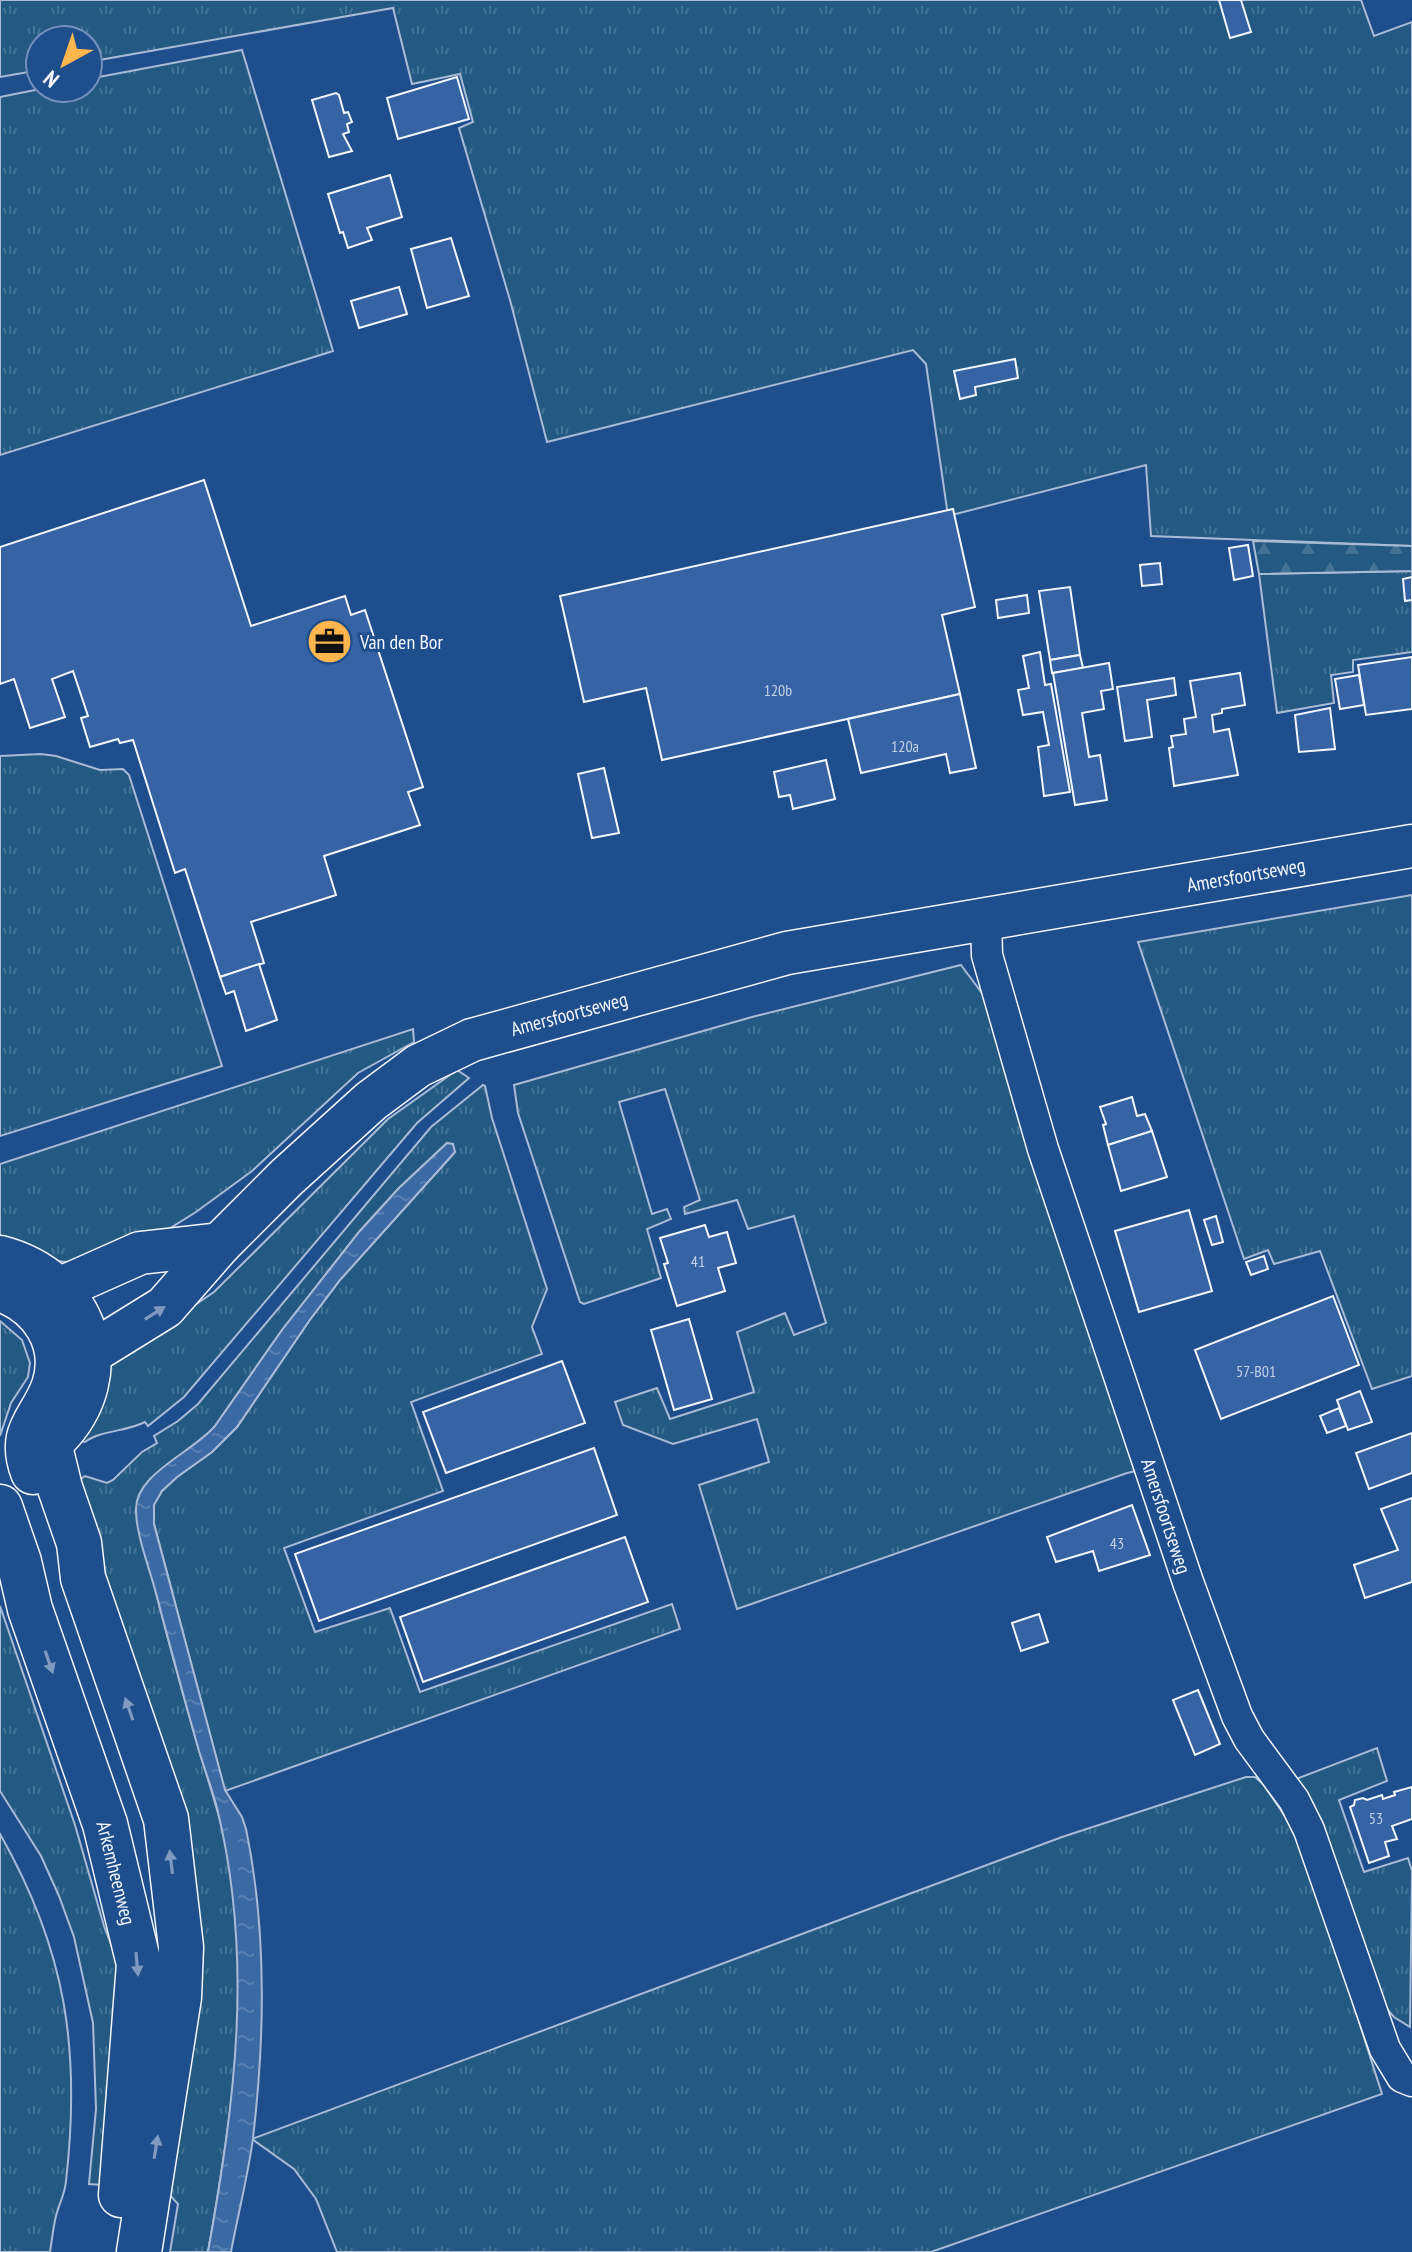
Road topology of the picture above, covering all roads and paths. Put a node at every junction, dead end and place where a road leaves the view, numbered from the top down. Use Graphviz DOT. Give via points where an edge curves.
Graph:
graph roads {
  1 [pos="1412,846"];
  2 [pos="986,920"];
  3 [pos="220,1244"];
  4 [pos="0,1258"];
  5 [pos="0,1289"];
  6 [pos="58,1304"];
  7 [pos="89,1354"];
  8 [pos="25,1454"];
  9 [pos="0,1507"];
  10 [pos="0,1577"];
  11 [pos="30,1609"];
  12 [pos="1412,2081"];
  13 [pos="112,2252"];
  14 [pos="139,2252"];
  1 -- 2 [label="main road, Amersfoortseweg"];
  2 -- 3 [label="main road, Amersfoortseweg" via="787,953 472,1040 395,1082"];
  2 -- 12 [label="street, Amersfoortseweg" via="987,955 1043,1149 1204,1627 1237,1716 1309,1830 1389,2057 1402,2077"];
  3 -- 6 [label="main road" via="140,1253"];
  7 -- 3 [label="main road, Amersfoortseweg, one-way" via="165,1307"];
  4 -- 6 [label="main road" via="40,1274"];
  5 -- 6 [label="main road" via="29,1304"];
  6 -- 7 [label="main road"];
  6 -- 8 [label="main road" via="57,1372 28,1435"];
  7 -- 8 [label="main road" via="88,1377 71,1418"];
  14 -- 8 [label="main road, one-way" via="179,1997 181,1947 166,1819 83,1578 60,1550"];
  9 -- 11 [label="main road, Arkemheenweg"];
  10 -- 11 [label="main road"];
  11 -- 13 [label="main road, Arkemheenweg, one-way" via="105,1824 139,1964 123,2186"];
}
